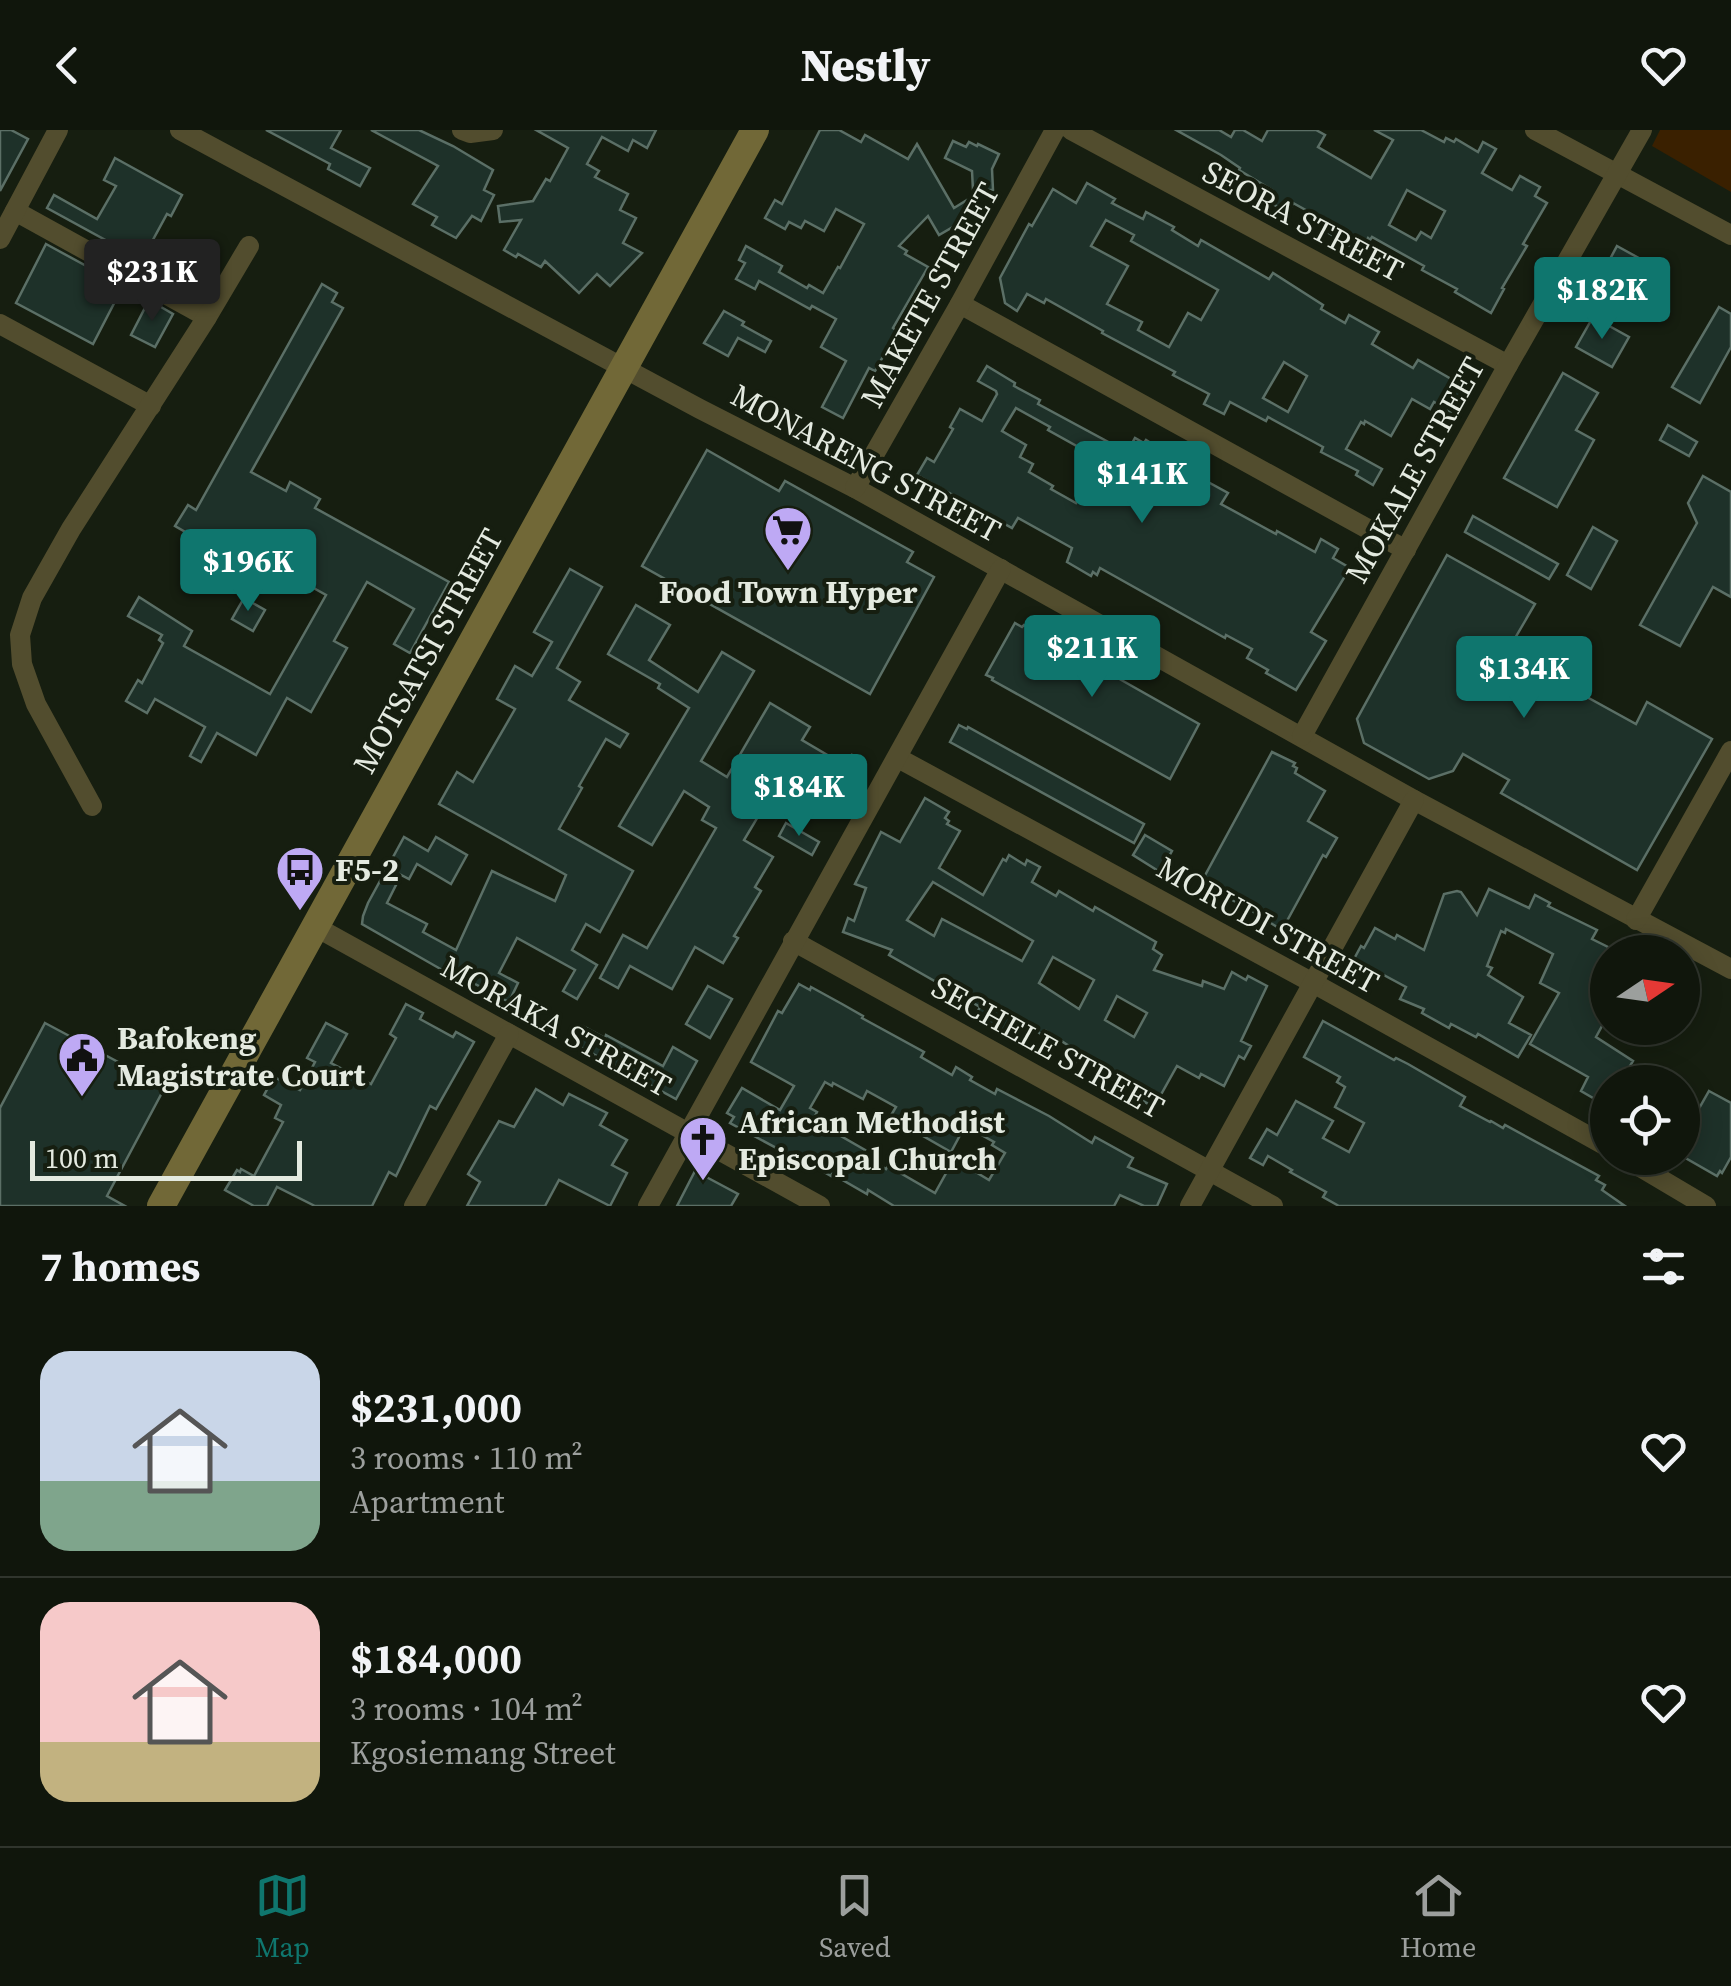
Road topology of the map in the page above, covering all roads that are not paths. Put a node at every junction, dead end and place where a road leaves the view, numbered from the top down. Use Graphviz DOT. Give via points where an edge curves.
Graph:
graph roads {
  1 [pos="58,130"];
  2 [pos="180,130"];
  3 [pos="462,130"];
  4 [pos="493,130"];
  5 [pos="755,130"];
  6 [pos="1056,130"];
  7 [pos="1070,130"];
  8 [pos="1535,130"];
  9 [pos="1642,130"];
  10 [pos="1617,175"];
  11 [pos="15,211"];
  12 [pos="1731,235"];
  13 [pos="0,239"];
  14 [pos="249,246"];
  15 [pos="960,304"];
  16 [pos="206,317"];
  17 [pos="0,324"];
  18 [pos="1508,365"];
  19 [pos="623,368"];
  20 [pos="151,406"];
  21 [pos="855,488"];
  22 [pos="1406,550"];
  23 [pos="1001,569"];
  24 [pos="1302,736"];
  25 [pos="1731,751"];
  26 [pos="898,758"];
  27 [pos="1414,800"];
  28 [pos="92,806"];
  29 [pos="1636,920"];
  30 [pos="316,927"];
  31 [pos="793,941"];
  32 [pos="1731,969"];
  33 [pos="1313,983"];
  34 [pos="509,1034"];
  35 [pos="688,1133"];
  36 [pos="1590,1137"];
  37 [pos="1209,1170"];
  38 [pos="1654,1175"];
  39 [pos="161,1206"];
  40 [pos="414,1206"];
  41 [pos="648,1206"];
  42 [pos="820,1206"];
  43 [pos="1190,1206"];
  44 [pos="1273,1206"];
  45 [pos="1706,1206"];
  1 -- 11 [label="street"];
  2 -- 19 [label="street, MONARENG STREET"];
  3 -- 4 [label="street"];
  5 -- 19 [label="street, MOTSATSI STREET"];
  6 -- 15 [label="street, MAKETE STREET"];
  7 -- 18 [label="street, SEORA STREET"];
  8 -- 10 [label="street"];
  9 -- 10 [label="street, MOKALE STREET"];
  10 -- 12 [label="street"];
  10 -- 18 [label="street, MOKALE STREET"];
  11 -- 13 [label="street"];
  11 -- 16 [label="street"];
  14 -- 16 [label="street"];
  15 -- 21 [label="street, MAKETE STREET"];
  15 -- 22 [label="street"];
  16 -- 20 [label="street"];
  17 -- 20 [label="street"];
  18 -- 22 [label="street, MOKALE STREET"];
  19 -- 21 [label="street, MONARENG STREET"];
  19 -- 30 [label="street, MOTSATSI STREET"];
  20 -- 28 [label="street" via="71,529 32,598 20,635 36,704"];
  21 -- 23 [label="street, MONARENG STREET"];
  22 -- 24 [label="street, MOKALE STREET"];
  23 -- 24 [label="street, MONARENG STREET"];
  23 -- 26 [label="street"];
  24 -- 27 [label="street, MONARENG STREET"];
  25 -- 29 [label="street"];
  26 -- 31 [label="street"];
  26 -- 33 [label="street, MORUDI STREET"];
  27 -- 29 [label="street, MONARENG STREET"];
  27 -- 33 [label="street"];
  29 -- 32 [label="street, MONARENG STREET"];
  30 -- 34 [label="street, MORAKA STREET"];
  30 -- 39 [label="street, MOTSATSI STREET"];
  31 -- 35 [label="street"];
  31 -- 37 [label="street, SECHELE STREET"];
  33 -- 36 [label="street, MORUDI STREET"];
  33 -- 37 [label="street"];
  34 -- 35 [label="street, MORAKA STREET"];
  34 -- 40 [label="street"];
  35 -- 41 [label="street"];
  35 -- 42 [label="street, MORAKA STREET"];
  37 -- 43 [label="street"];
  37 -- 44 [label="street, SECHELE STREET"];
  38 -- 45 [label="street"];
}
